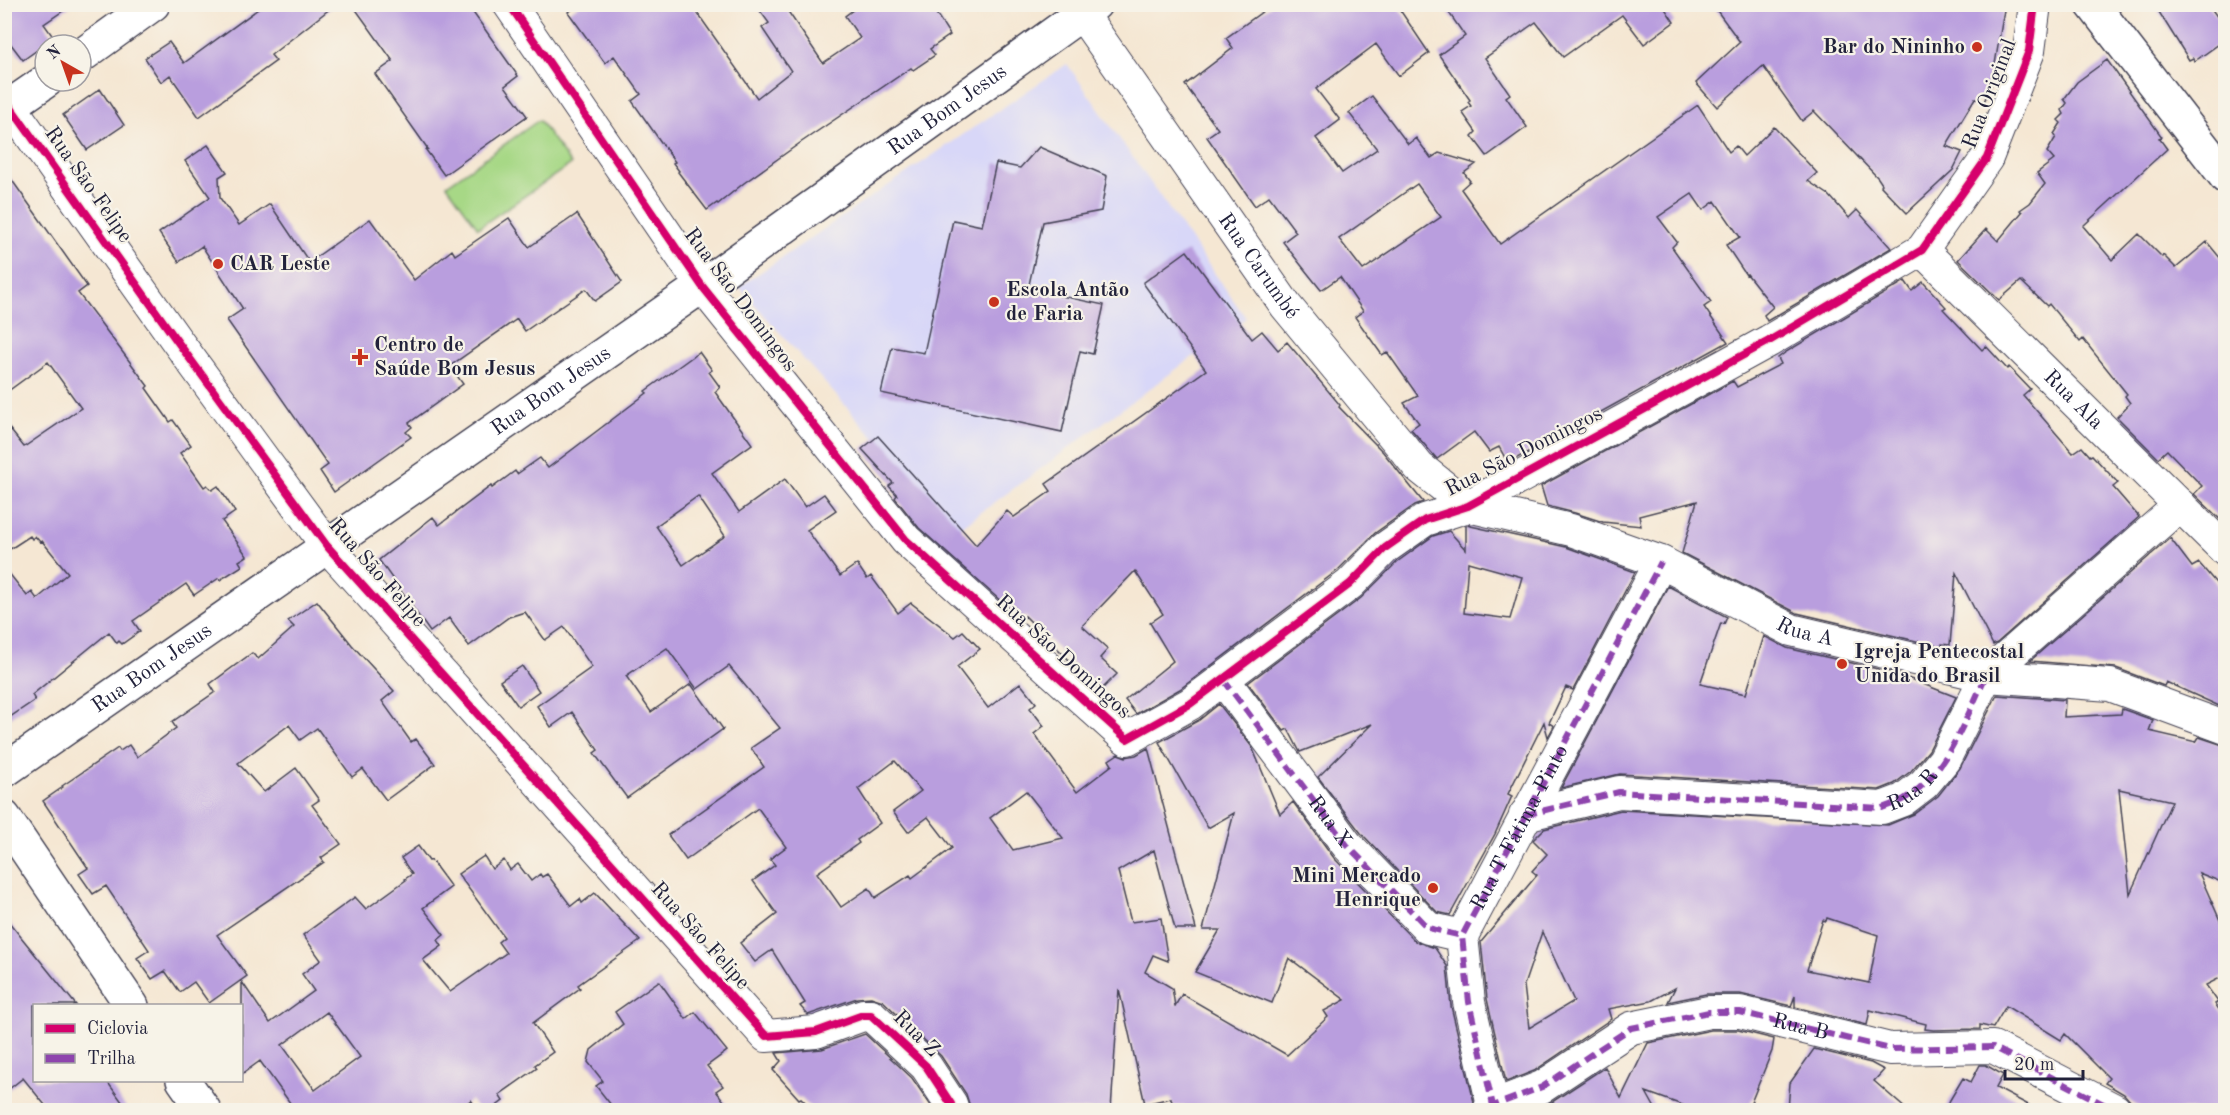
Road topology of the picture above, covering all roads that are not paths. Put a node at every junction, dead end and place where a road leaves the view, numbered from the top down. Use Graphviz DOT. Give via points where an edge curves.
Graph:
graph roads {
  1 [pos="153,4"];
  2 [pos="509,4"];
  3 [pos="2035,4"];
  4 [pos="2092,4"];
  5 [pos="1084,8"];
  6 [pos="93,47"];
  7 [pos="33,89"];
  8 [pos="6,105"];
  9 [pos="2226,177"];
  10 [pos="1922,250"];
  11 [pos="702,286"];
  12 [pos="2180,505"];
  13 [pos="1468,506"];
  14 [pos="327,546"];
  15 [pos="2226,551"];
  16 [pos="1661,562"];
  17 [pos="1986,676"];
  18 [pos="1223,679"];
  19 [pos="2226,728"];
  20 [pos="4,771"];
  21 [pos="1525,815"];
  22 [pos="4,818"];
  23 [pos="1461,936"];
  24 [pos="131,1004"];
  25 [pos="766,1036"];
  26 [pos="184,1082"];
  27 [pos="1492,1109"];
  28 [pos="204,1110"];
  29 [pos="953,1110"];
  30 [pos="2115,1110"];
  1 -- 6 [label="street"];
  2 -- 11 [label="street, Rua São Domingos"];
  3 -- 10 [label="street, Rua Original" via="2029,51 1987,158"];
  4 -- 9 [label="street"];
  5 -- 11 [label="street, Rua Bom Jesus"];
  5 -- 13 [label="street, Rua Carumbé" via="1286,306 1419,467"];
  7 -- 8 [label="street"];
  8 -- 14 [label="street, Rua São Felipe"];
  10 -- 12 [label="street, Rua Ala"];
  10 -- 13 [label="street, Rua São Domingos" via="1769,341"];
  11 -- 14 [label="street, Rua Bom Jesus"];
  11 -- 18 [label="street, Rua São Domingos" via="906,540 1127,739 1190,704"];
  12 -- 15 [label="street, Rua Ala"];
  12 -- 17 [label="street, Rua R"];
  13 -- 16 [label="street, Rua A" via="1571,530"];
  13 -- 18 [label="street, Rua São Domingos" via="1425,520 1385,548 1350,584"];
  14 -- 20 [label="street, Rua Bom Jesus"];
  14 -- 25 [label="street, Rua São Felipe"];
  16 -- 17 [label="street, Rua A" via="1791,630"];
  16 -- 21 [label="street, Rua T Fátima-Pinto"];
  17 -- 19 [label="street, Rua A" via="2110,685"];
  17 -- 21 [label="street, Rua R" via="1944,760 1924,784 1903,800 1882,808 1619,792"];
  18 -- 23 [label="street, Rua X" via="1347,845 1428,928"];
  21 -- 23 [label="street, Rua T Fátima-Pinto"];
  22 -- 24 [label="street"];
  23 -- 27 [label="street" via="1468,1002"];
  25 -- 29 [label="street, Rua Z" via="816,1032 871,1015 926,1066"];
  26 -- 28 [label="street"];
  27 -- 30 [label="street, Rua B" via="1542,1087 1631,1028 1709,1012 1740,1011 1890,1049 1993,1047"];
}
